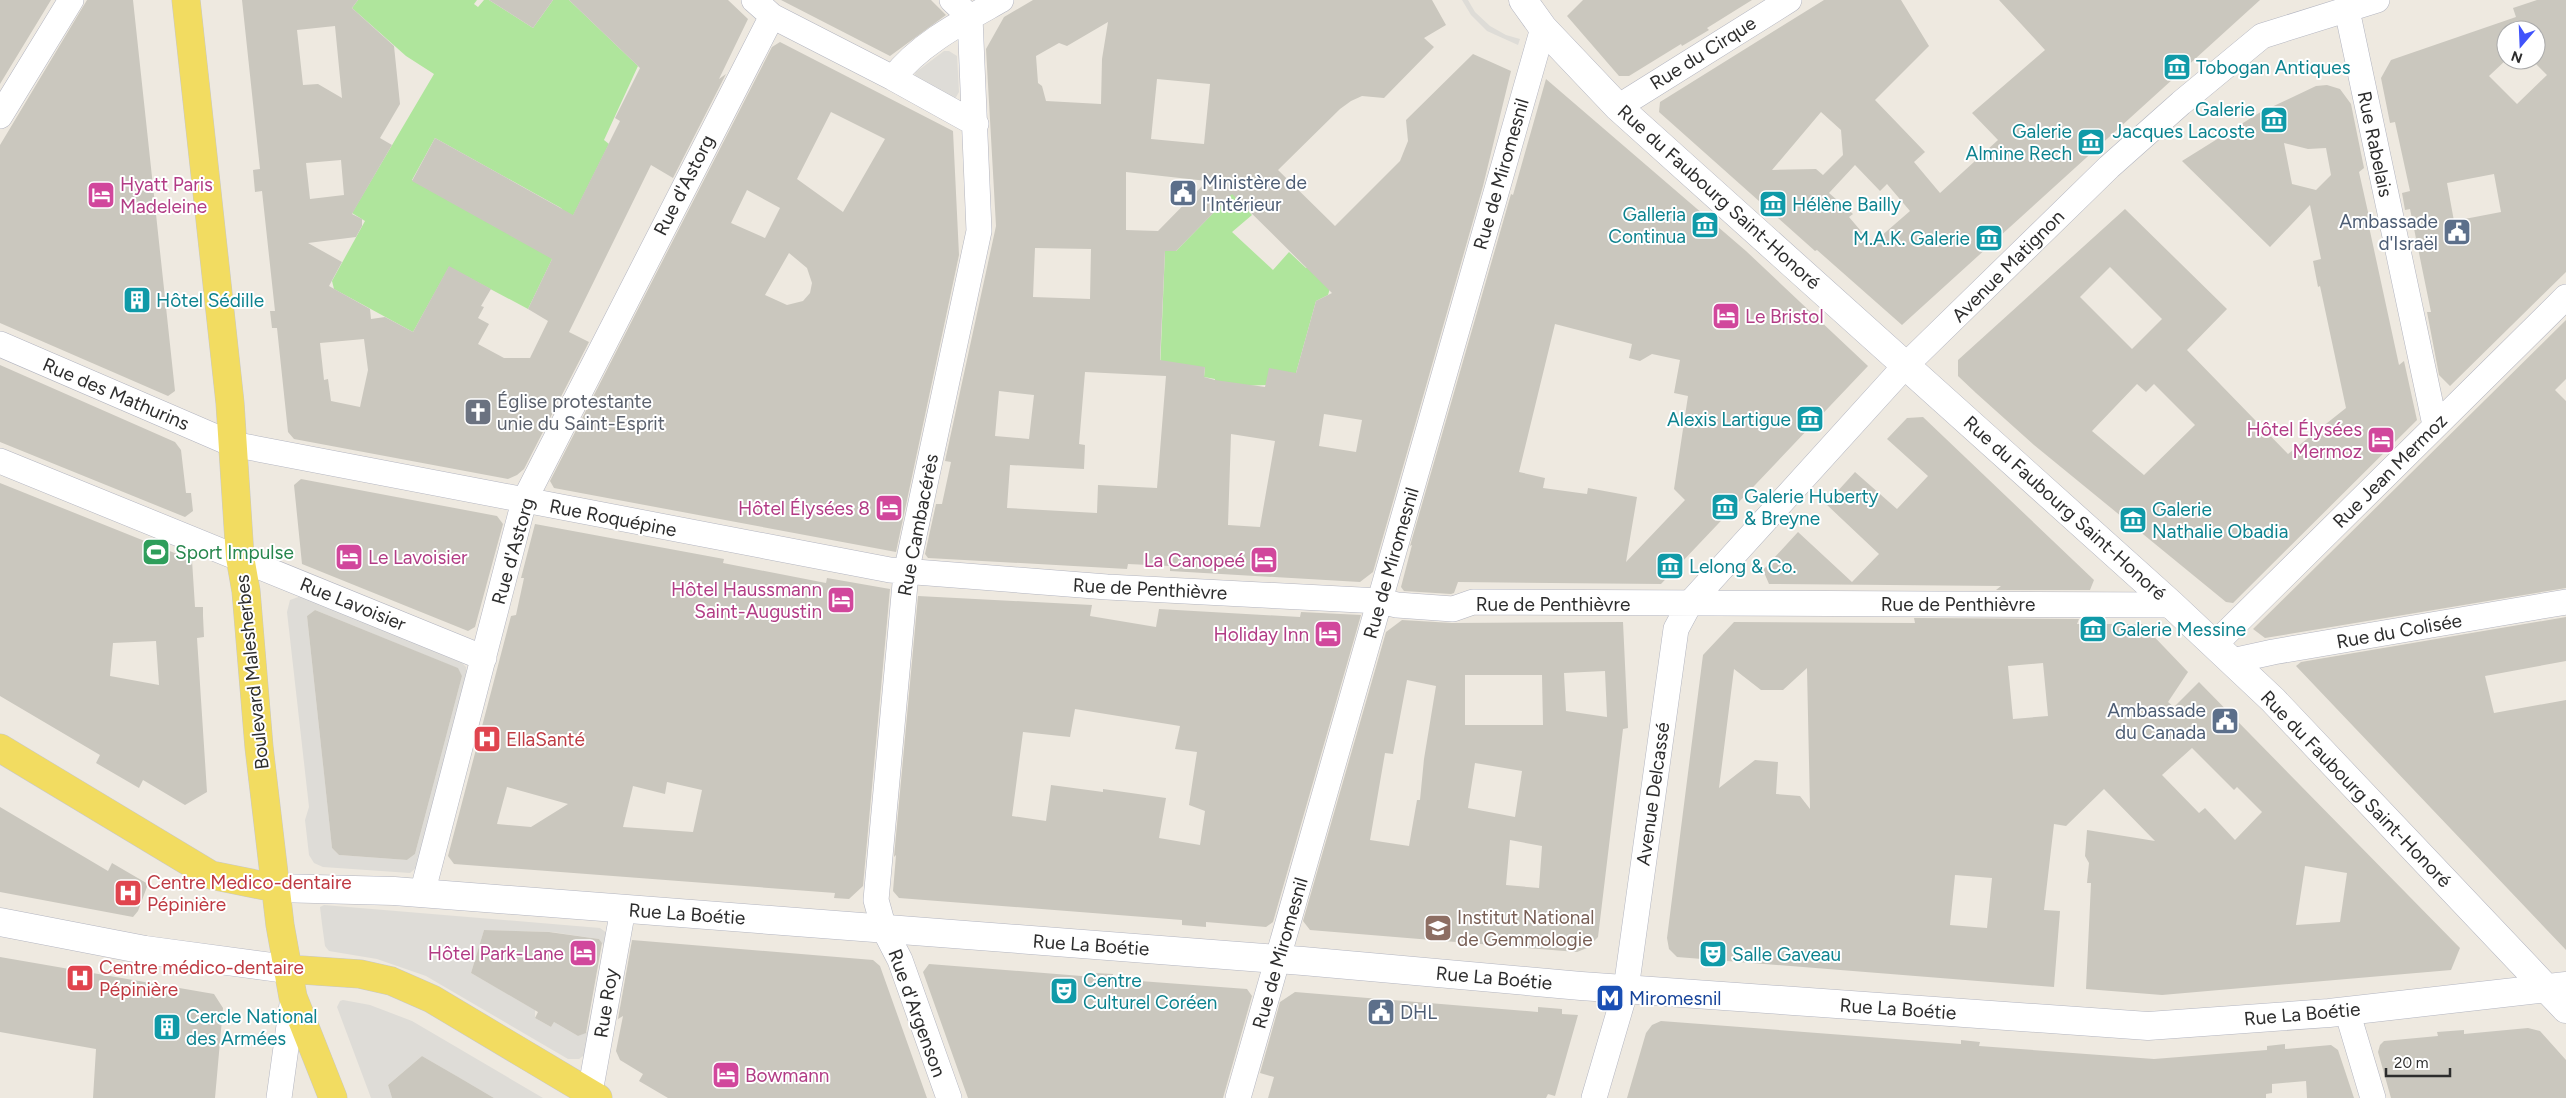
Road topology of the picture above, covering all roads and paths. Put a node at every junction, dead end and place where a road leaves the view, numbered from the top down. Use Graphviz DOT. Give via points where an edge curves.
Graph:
graph roads {
  1 [pos="71,0"];
  2 [pos="186,0"];
  3 [pos="952,0"];
  4 [pos="1001,0"];
  5 [pos="1523,0"];
  6 [pos="1789,0"];
  7 [pos="2377,0"];
  8 [pos="763,8"];
  9 [pos="2347,10"];
  10 [pos="970,17"];
  11 [pos="1542,28"];
  12 [pos="893,78"];
  13 [pos="1618,106"];
  14 [pos="0,116"];
  15 [pos="976,124"];
  16 [pos="2566,297"];
  17 [pos="0,344"];
  18 [pos="1905,366"];
  19 [pos="2435,425"];
  20 [pos="232,444"];
  21 [pos="0,461"];
  22 [pos="524,502"];
  23 [pos="240,557"];
  24 [pos="906,573"];
  25 [pos="1380,601"];
  26 [pos="2566,602"];
  27 [pos="1690,604"];
  28 [pos="2172,605"];
  29 [pos="2223,653"];
  30 [pos="484,658"];
  31 [pos="0,748"];
  32 [pos="275,888"];
  33 [pos="422,894"];
  34 [pos="623,908"];
  35 [pos="0,922"];
  36 [pos="884,929"];
  37 [pos="1278,960"];
  38 [pos="287,969"];
  39 [pos="2556,988"];
  40 [pos="1626,989"];
  41 [pos="294,997"];
  42 [pos="2566,1009"];
  43 [pos="2347,1011"];
  44 [pos="592,1096"];
  45 [pos="279,1098"];
  46 [pos="333,1098"];
  47 [pos="949,1098"];
  48 [pos="1238,1098"];
  49 [pos="1594,1098"];
  50 [pos="2373,1098"];
  1 -- 14 [label="street"];
  2 -- 20 [label="main road, Boulevard Malesherbes"];
  3 -- 10 [label="street"];
  4 -- 10 [label="street"];
  5 -- 11 [label="street, Rue du Faubourg Saint-Honoré"];
  6 -- 13 [label="street, Rue du Cirque"];
  7 -- 9 [label="street, Avenue Matignon"];
  8 -- 12 [label="street"];
  8 -- 22 [label="street, Rue d'Astorg"];
  9 -- 18 [label="street, Avenue Matignon" via="2262,36 2109,167"];
  9 -- 19 [label="street, Rue Rabelais"];
  10 -- 12 [label="street" via="904,63"];
  10 -- 15 [label="street, Rue Cambacérès"];
  11 -- 13 [label="street, Rue du Faubourg Saint-Honoré"];
  11 -- 25 [label="street, Rue de Miromesnil"];
  12 -- 15 [label="street"];
  13 -- 18 [label="street, Rue du Faubourg Saint-Honoré"];
  15 -- 24 [label="street, Rue Cambacérès" via="979,231"];
  16 -- 19 [label="street, Rue Jean Mermoz"];
  17 -- 20 [label="street, Rue des Mathurins"];
  18 -- 27 [label="street, Avenue Matignon"];
  18 -- 28 [label="street, Rue du Faubourg Saint-Honoré"];
  19 -- 29 [label="street, Rue Jean Mermoz"];
  20 -- 22 [label="street, Rue Roquépine"];
  20 -- 23 [label="main road, Boulevard Malesherbes"];
  21 -- 23 [label="street, Rue Lavoisier"];
  22 -- 24 [label="street, Rue Roquépine"];
  22 -- 30 [label="street, Rue d'Astorg"];
  23 -- 30 [label="street, Rue Lavoisier"];
  23 -- 32 [label="main road, Boulevard Malesherbes"];
  24 -- 25 [label="street, Rue de Penthièvre"];
  24 -- 36 [label="street, Rue Cambacérès" via="876,900"];
  25 -- 27 [label="street, Rue de Penthièvre" via="1453,609 1474,602"];
  25 -- 37 [label="street, Rue de Miromesnil"];
  26 -- 29 [label="street, Rue du Colisée" via="2273,652"];
  27 -- 28 [label="street, Rue de Penthièvre"];
  27 -- 40 [label="street, Avenue Delcassé" via="1676,629"];
  28 -- 29 [label="street, Rue du Faubourg Saint-Honoré"];
  29 -- 39 [label="street, Rue du Faubourg Saint-Honoré"];
  30 -- 33 [label="street, Rue d'Astorg"];
  31 -- 32 [label="main road" via="211,875"];
  32 -- 33 [label="street, Rue La Boétie"];
  32 -- 38 [label="main road, Boulevard Malesherbes"];
  33 -- 34 [label="street, Rue La Boétie"];
  34 -- 36 [label="street, Rue La Boétie"];
  34 -- 44 [label="street, Rue Roy"];
  35 -- 38 [label="street" via="145,950"];
  36 -- 37 [label="street, Rue La Boétie"];
  36 -- 47 [label="street, Rue d'Argenson" via="900,960"];
  37 -- 40 [label="street, Rue La Boétie"];
  37 -- 48 [label="street, Rue de Miromesnil"];
  38 -- 41 [label="main road, Boulevard Malesherbes"];
  38 -- 44 [label="main road" via="360,974 391,981 432,999"];
  39 -- 42 [label="street, Rue du Faubourg Saint-Honoré"];
  39 -- 43 [label="street, Rue La Boétie"];
  40 -- 43 [label="street, Rue La Boétie" via="2148,1026"];
  40 -- 49 [label="street, Avenue Delcassé"];
  41 -- 45 [label="street"];
  41 -- 46 [label="main road, Boulevard Malesherbes"];
  43 -- 50 [label="street"];
}
